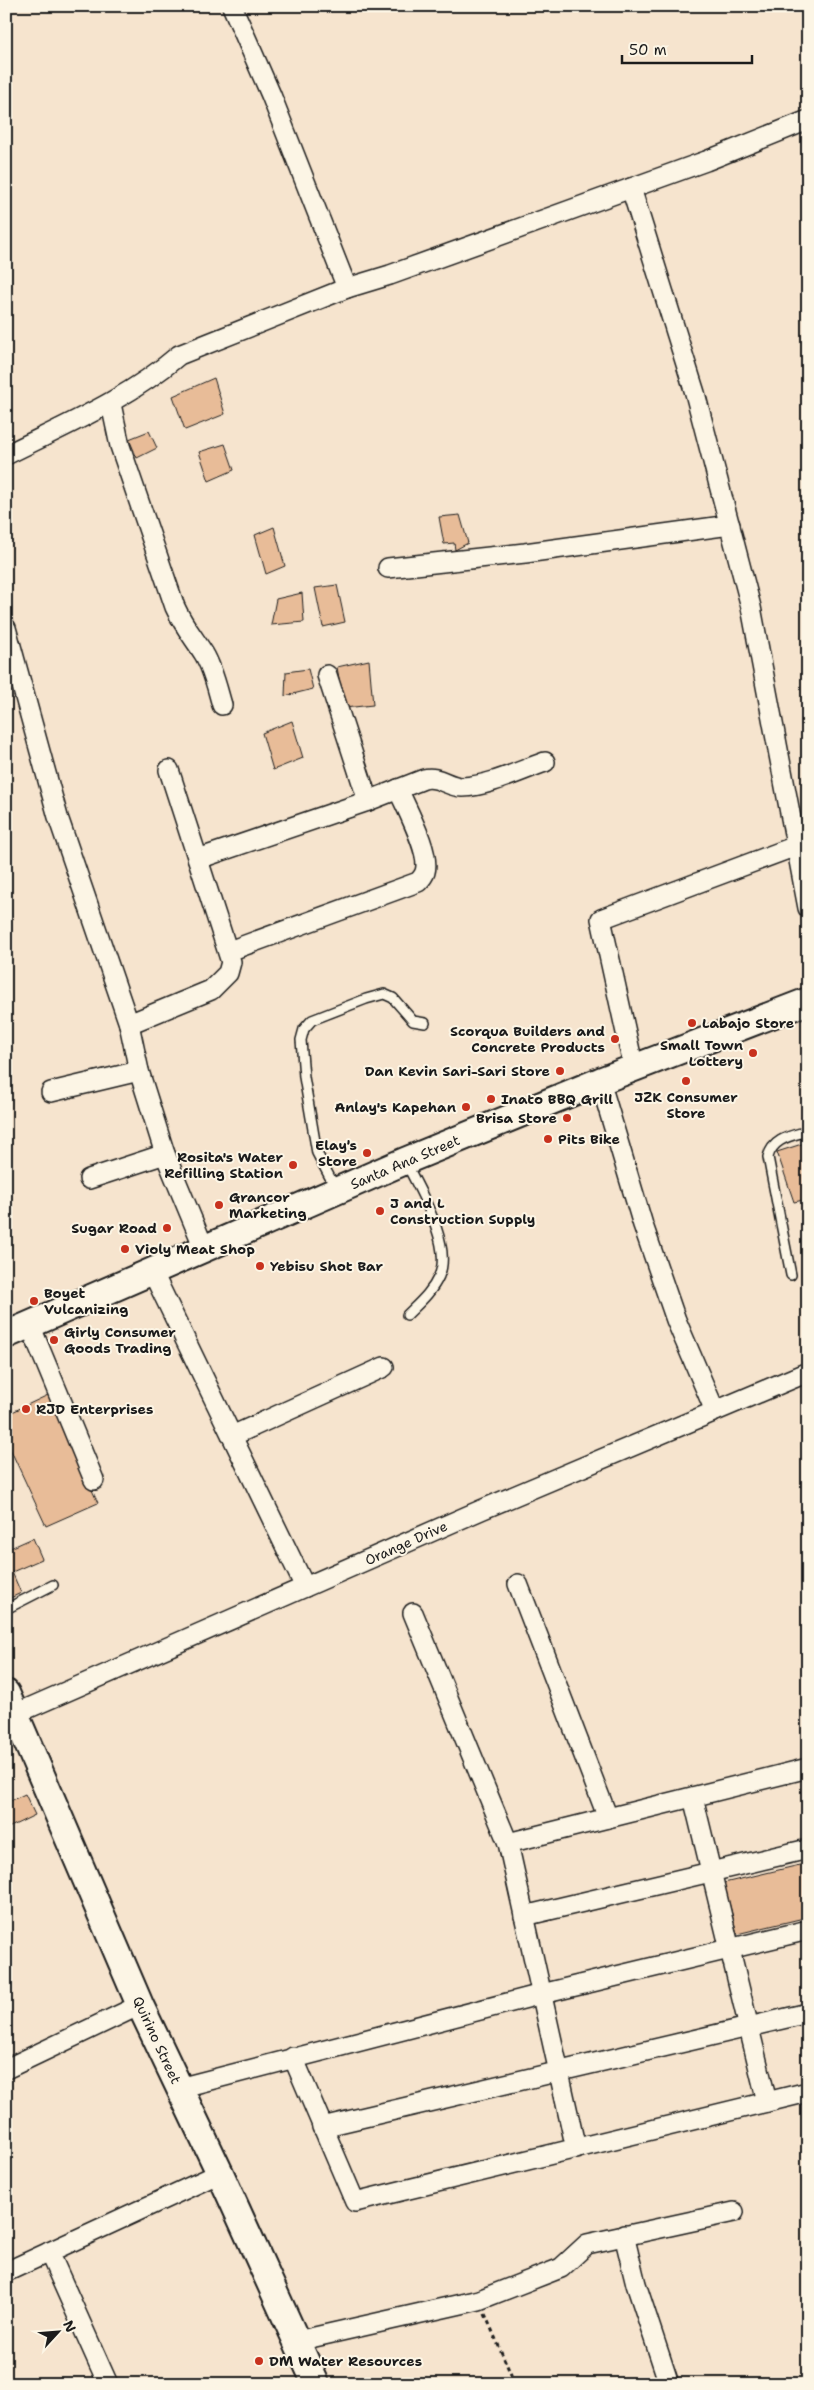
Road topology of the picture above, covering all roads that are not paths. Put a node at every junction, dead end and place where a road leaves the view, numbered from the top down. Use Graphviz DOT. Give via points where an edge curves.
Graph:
graph roads {
  1 [pos="232,6"];
  2 [pos="808,120"];
  3 [pos="631,188"];
  4 [pos="346,288"];
  5 [pos="111,404"];
  6 [pos="6,455"];
  7 [pos="730,525"];
  8 [pos="388,568"];
  9 [pos="6,628"];
  10 [pos="327,675"];
  11 [pos="222,705"];
  12 [pos="545,762"];
  13 [pos="169,770"];
  14 [pos="398,789"];
  15 [pos="368,802"];
  16 [pos="796,846"];
  17 [pos="198,859"];
  18 [pos="808,908"];
  19 [pos="229,951"];
  20 [pos="808,1001"];
  21 [pos="425,1022"];
  22 [pos="129,1024"];
  23 [pos="634,1068"];
  24 [pos="139,1071"];
  25 [pos="600,1081"];
  26 [pos="51,1092"];
  27 [pos="808,1130"];
  28 [pos="165,1154"];
  29 [pos="405,1161"];
  30 [pos="89,1179"];
  31 [pos="337,1191"];
  32 [pos="204,1248"];
  33 [pos="152,1271"];
  34 [pos="790,1275"];
  35 [pos="407,1315"];
  36 [pos="13,1329"];
  37 [pos="384,1367"];
  38 [pos="808,1372"];
  39 [pos="715,1411"];
  40 [pos="232,1436"];
  41 [pos="94,1480"];
  42 [pos="518,1584"];
  43 [pos="53,1585"];
  44 [pos="305,1587"];
  45 [pos="6,1609"];
  46 [pos="414,1613"];
  47 [pos="9,1708"];
  48 [pos="808,1768"];
  49 [pos="693,1797"];
  50 [pos="608,1818"];
  51 [pos="508,1843"];
  52 [pos="808,1849"];
  53 [pos="711,1872"];
  54 [pos="524,1916"];
  55 [pos="808,1930"];
  56 [pos="730,1949"];
  57 [pos="542,1994"];
  58 [pos="140,2005"];
  59 [pos="808,2012"];
  60 [pos="749,2027"];
  61 [pos="293,2057"];
  62 [pos="6,2069"];
  63 [pos="559,2072"];
  64 [pos="179,2088"];
  65 [pos="808,2092"];
  66 [pos="767,2102"];
  67 [pos="322,2126"];
  68 [pos="576,2149"];
  69 [pos="220,2173"];
  70 [pos="734,2212"];
  71 [pos="624,2235"];
  72 [pos="49,2252"];
  73 [pos="6,2272"];
  74 [pos="297,2341"];
  75 [pos="108,2384"];
  76 [pos="316,2384"];
  77 [pos="668,2384"];
  1 -- 4 [label="street" via="272,96"];
  2 -- 3 [label="street"];
  3 -- 4 [label="street"];
  3 -- 7 [label="street" via="695,393"];
  4 -- 5 [label="street" via="179,355"];
  5 -- 6 [label="street"];
  5 -- 11 [label="street" via="120,446 176,608 211,668"];
  7 -- 8 [label="street"];
  7 -- 16 [label="street" via="752,607"];
  9 -- 22 [label="street" via="58,817"];
  10 -- 15 [label="street"];
  12 -- 14 [label="street" via="476,785 460,787 430,777"];
  13 -- 17 [label="street"];
  14 -- 15 [label="street"];
  14 -- 19 [label="street" via="426,862 425,873 418,882"];
  15 -- 17 [label="street"];
  16 -- 18 [label="street"];
  16 -- 23 [label="street" via="601,919"];
  17 -- 19 [label="street"];
  19 -- 22 [label="street" via="228,973 211,990"];
  20 -- 23 [label="main road, Santa Ana Street"];
  21 -- 31 [label="lane" via="413,1021 393,998 384,994 312,1020 304,1029 301,1040 304,1077 317,1153"];
  22 -- 24 [label="street"];
  23 -- 25 [label="main road, Santa Ana Street"];
  24 -- 26 [label="street"];
  24 -- 28 [label="street"];
  25 -- 29 [label="main road, Santa Ana Street"];
  25 -- 39 [label="street" via="643,1225 676,1320"];
  27 -- 34 [label="lane" via="778,1140 771,1146 768,1157"];
  28 -- 30 [label="street"];
  28 -- 32 [label="street"];
  29 -- 31 [label="main road, Santa Ana Street"];
  29 -- 35 [label="lane" via="429,1209 441,1254 440,1274 430,1292"];
  31 -- 32 [label="main road, Santa Ana Street"];
  32 -- 33 [label="main road, Santa Ana Street"];
  33 -- 36 [label="main road, Santa Ana Street"];
  33 -- 40 [label="street"];
  36 -- 41 [label="street"];
  37 -- 40 [label="street"];
  38 -- 39 [label="street, Orange Drive"];
  39 -- 44 [label="street, Orange Drive"];
  40 -- 44 [label="street"];
  42 -- 50 [label="street"];
  43 -- 45 [label="lane"];
  44 -- 47 [label="street, Orange Drive"];
  46 -- 51 [label="street"];
  47 -- 58 [label="main road, Quirino Street"];
  48 -- 49 [label="street"];
  49 -- 50 [label="street"];
  49 -- 53 [label="street"];
  50 -- 51 [label="street"];
  51 -- 54 [label="street"];
  52 -- 53 [label="street"];
  53 -- 54 [label="street"];
  53 -- 56 [label="street"];
  54 -- 57 [label="street"];
  55 -- 56 [label="street"];
  56 -- 57 [label="street"];
  56 -- 60 [label="street"];
  57 -- 61 [label="street"];
  57 -- 63 [label="street"];
  58 -- 62 [label="street"];
  58 -- 64 [label="main road, Quirino Street"];
  59 -- 60 [label="street"];
  60 -- 63 [label="street"];
  60 -- 66 [label="street"];
  61 -- 64 [label="street"];
  61 -- 67 [label="street"];
  63 -- 67 [label="street"];
  63 -- 68 [label="street"];
  64 -- 69 [label="main road, Quirino Street"];
  65 -- 66 [label="street"];
  66 -- 68 [label="street"];
  67 -- 68 [label="street" via="355,2202"];
  69 -- 72 [label="street"];
  69 -- 74 [label="main road, Quirino Street"];
  70 -- 71 [label="street"];
  71 -- 74 [label="street" via="587,2244 561,2268 479,2300"];
  71 -- 77 [label="street"];
  72 -- 73 [label="street"];
  72 -- 75 [label="street"];
  74 -- 76 [label="main road, Quirino Street"];
}
